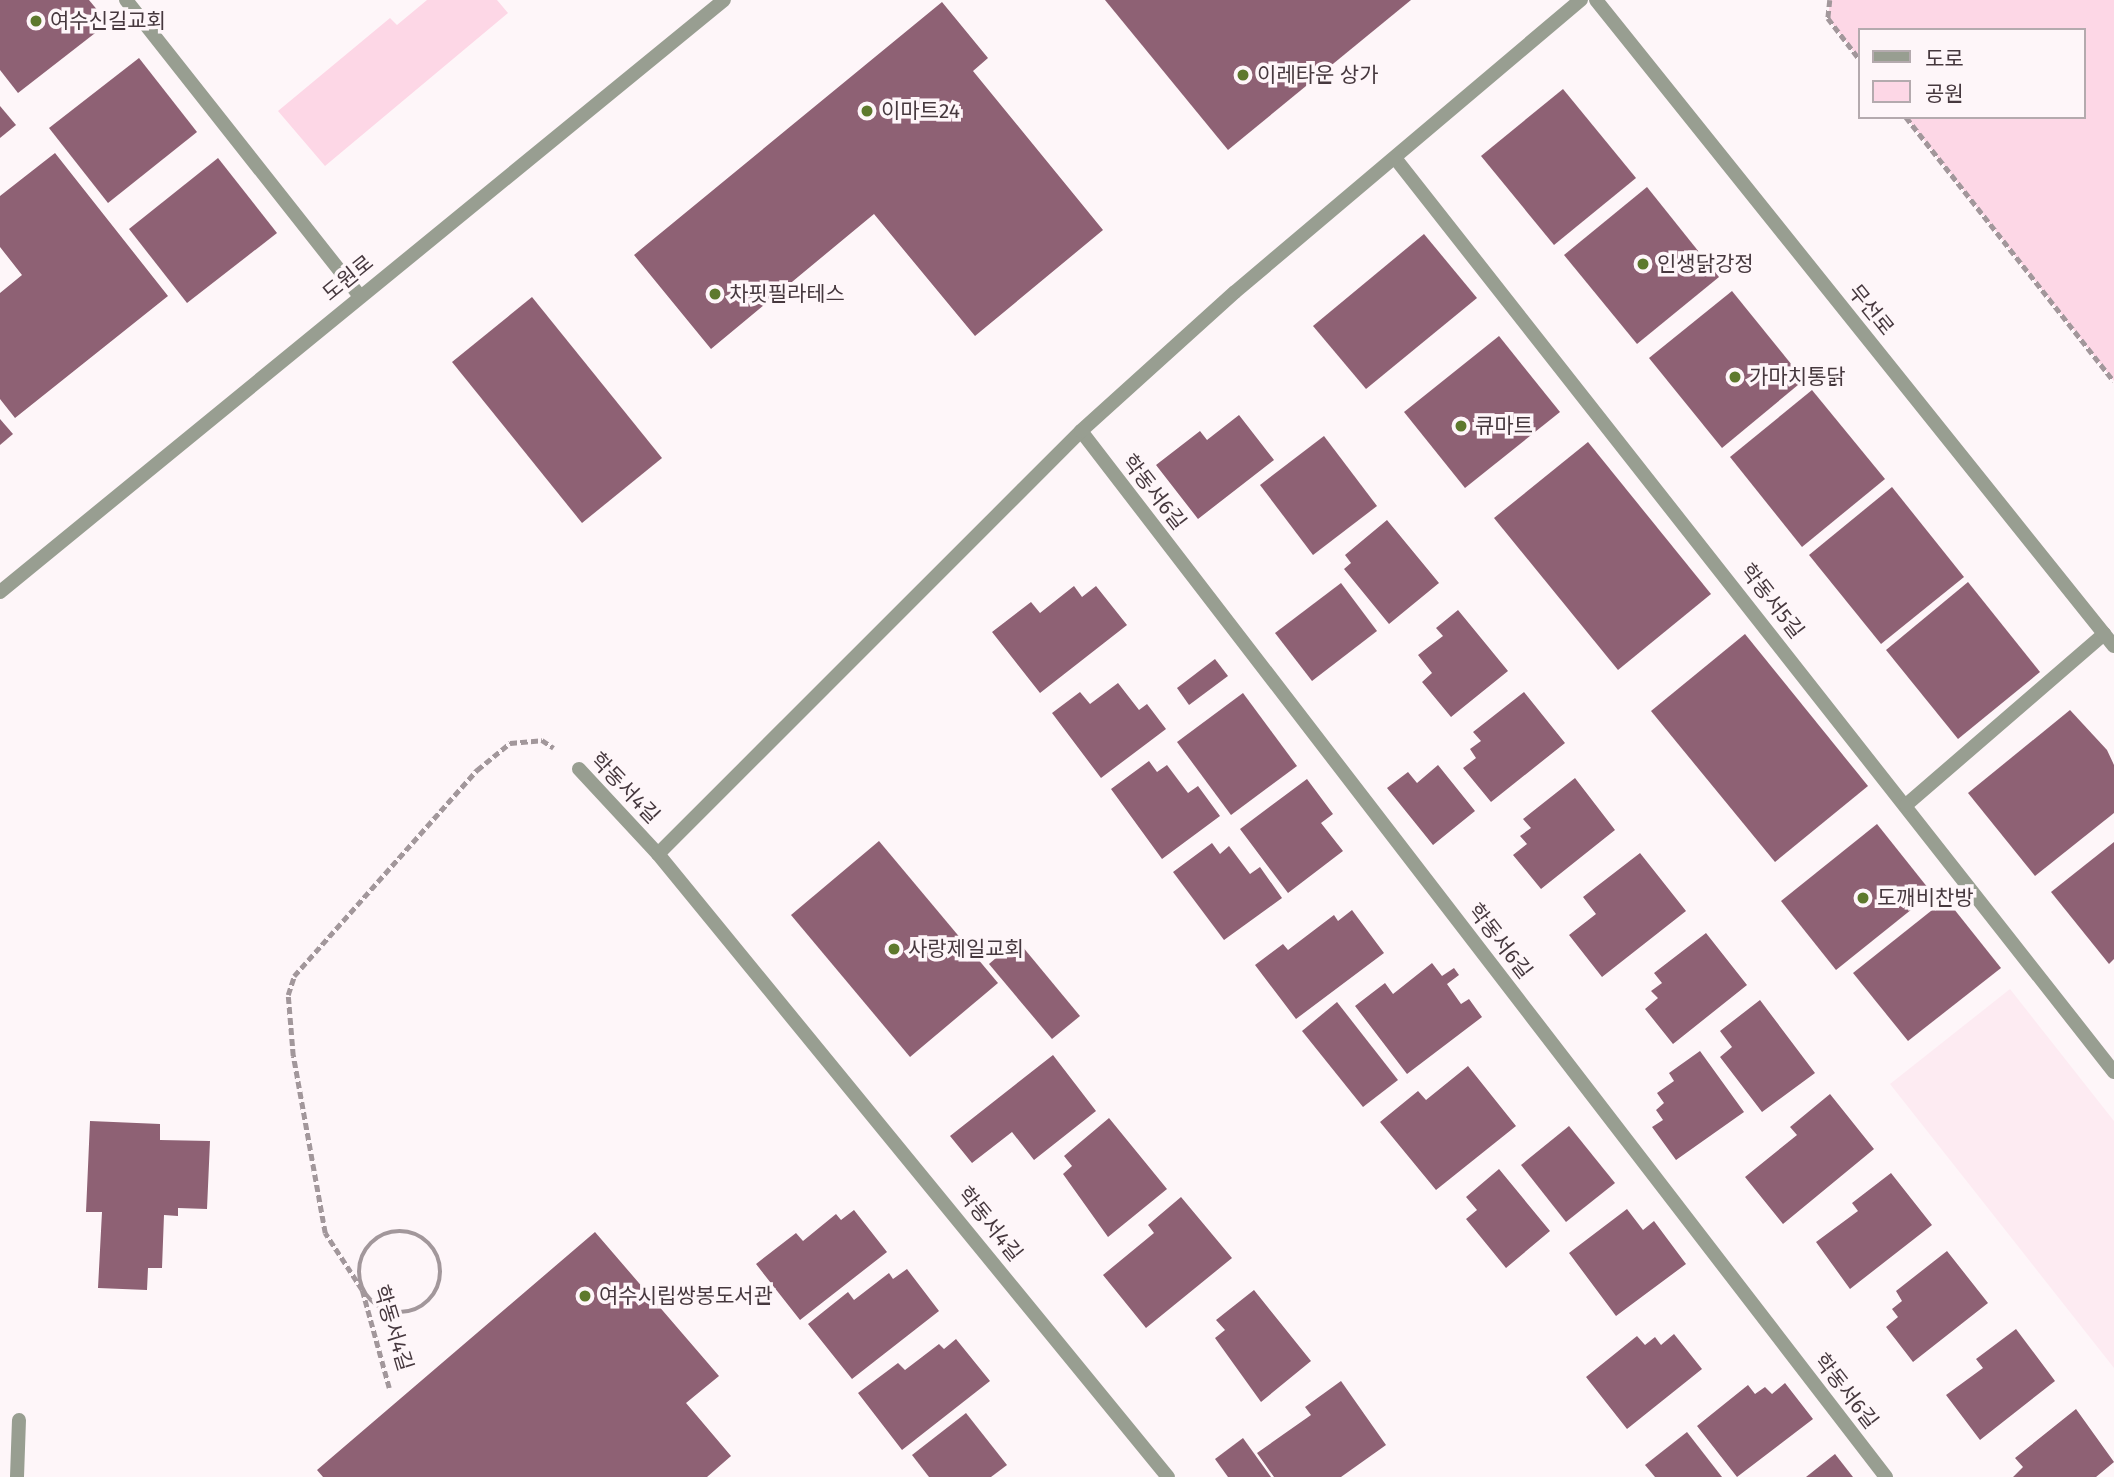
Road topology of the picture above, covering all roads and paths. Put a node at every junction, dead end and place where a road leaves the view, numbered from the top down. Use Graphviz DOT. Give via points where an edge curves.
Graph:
graph roads {
  1 [pos="126,0"];
  2 [pos="724,0"];
  3 [pos="1581,0"];
  4 [pos="1596,0"];
  5 [pos="1830,0"];
  6 [pos="1858,57"];
  7 [pos="1908,119"];
  8 [pos="1395,158"];
  9 [pos="360,296"];
  10 [pos="2114,381"];
  11 [pos="1081,431"];
  12 [pos="0,592"];
  13 [pos="2104,634"];
  14 [pos="2114,646"];
  15 [pos="579,769"];
  16 [pos="1906,805"];
  17 [pos="658,854"];
  18 [pos="2114,1072"];
  19 [pos="362,1290"];
  20 [pos="389,1388"];
  21 [pos="19,1420"];
  22 [pos="17,1477"];
  23 [pos="1168,1477"];
  24 [pos="1886,1477"];
  1 -- 9 [label="street"];
  2 -- 9 [label="street, 도원로"];
  3 -- 8 [label="street"];
  4 -- 13 [label="street, 무선로"];
  5 -- 6 [label="path" via="1828,18"];
  7 -- 10 [label="path"];
  8 -- 11 [label="street" via="1235,292"];
  8 -- 16 [label="street, 학동서5길"];
  9 -- 12 [label="street, 도원로"];
  11 -- 17 [label="street"];
  11 -- 24 [label="street, 학동서6길"];
  13 -- 14 [label="street, 무선로"];
  13 -- 16 [label="street"];
  15 -- 17 [label="street, 학동서4길"];
  15 -- 19 [label="path, 학동서4길" via="542,740 510,743 477,770 294,976 287,1013 325,1233"];
  16 -- 18 [label="street, 학동서5길"];
  17 -- 23 [label="street, 학동서4길"];
  19 -- 19 [label="path" via="380,1309 393,1314 419,1309 430,1302 442,1276 435,1249 413,1232 385,1233 373,1241 359,1263"];
  19 -- 20 [label="path, 학동서4길"];
  21 -- 22 [label="street"];
}
